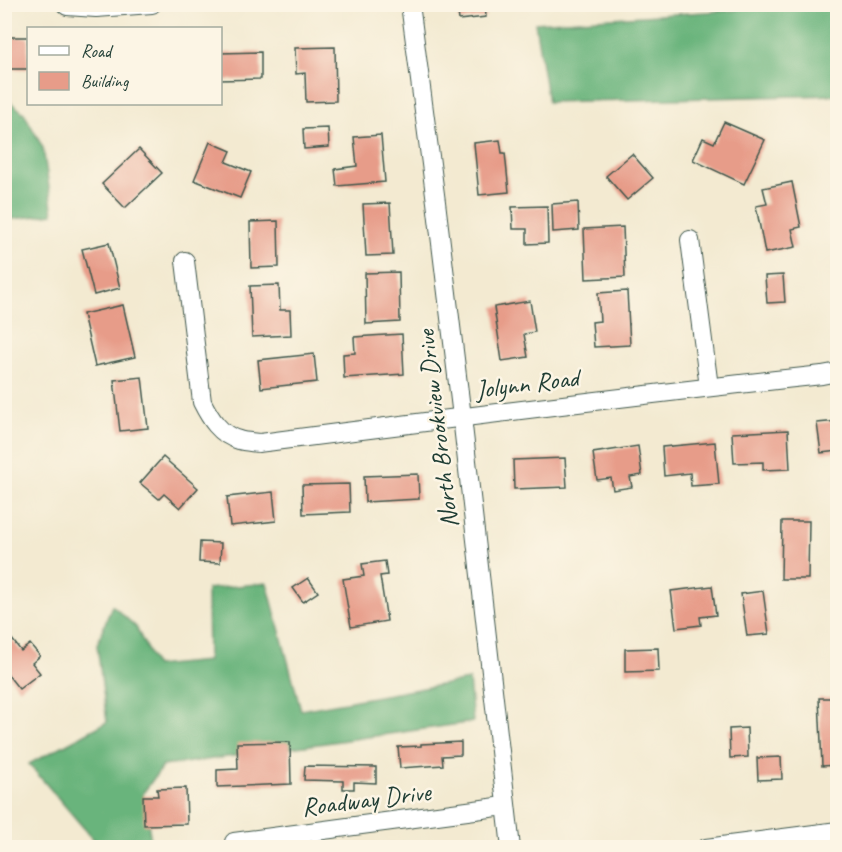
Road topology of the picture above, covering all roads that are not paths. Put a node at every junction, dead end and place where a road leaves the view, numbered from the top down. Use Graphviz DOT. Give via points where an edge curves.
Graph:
graph roads {
  1 [pos="152,4"];
  2 [pos="410,4"];
  3 [pos="66,5"];
  4 [pos="690,240"];
  5 [pos="185,261"];
  6 [pos="837,372"];
  7 [pos="709,387"];
  8 [pos="462,417"];
  9 [pos="506,806"];
  10 [pos="837,831"];
  11 [pos="234,842"];
  12 [pos="511,848"];
  13 [pos="706,848"];
  1 -- 3 [label="street" via="96,8"];
  2 -- 8 [label="street, North Brookview Drive"];
  4 -- 7 [label="street"];
  5 -- 8 [label="street, Jolynn Road" via="202,402 225,433 259,443"];
  6 -- 7 [label="street, Jolynn Road"];
  7 -- 8 [label="street, Jolynn Road"];
  8 -- 9 [label="street, North Brookview Drive"];
  9 -- 11 [label="street, Roadway Drive"];
  9 -- 12 [label="street, North Brookview Drive"];
  10 -- 13 [label="street"];
}
